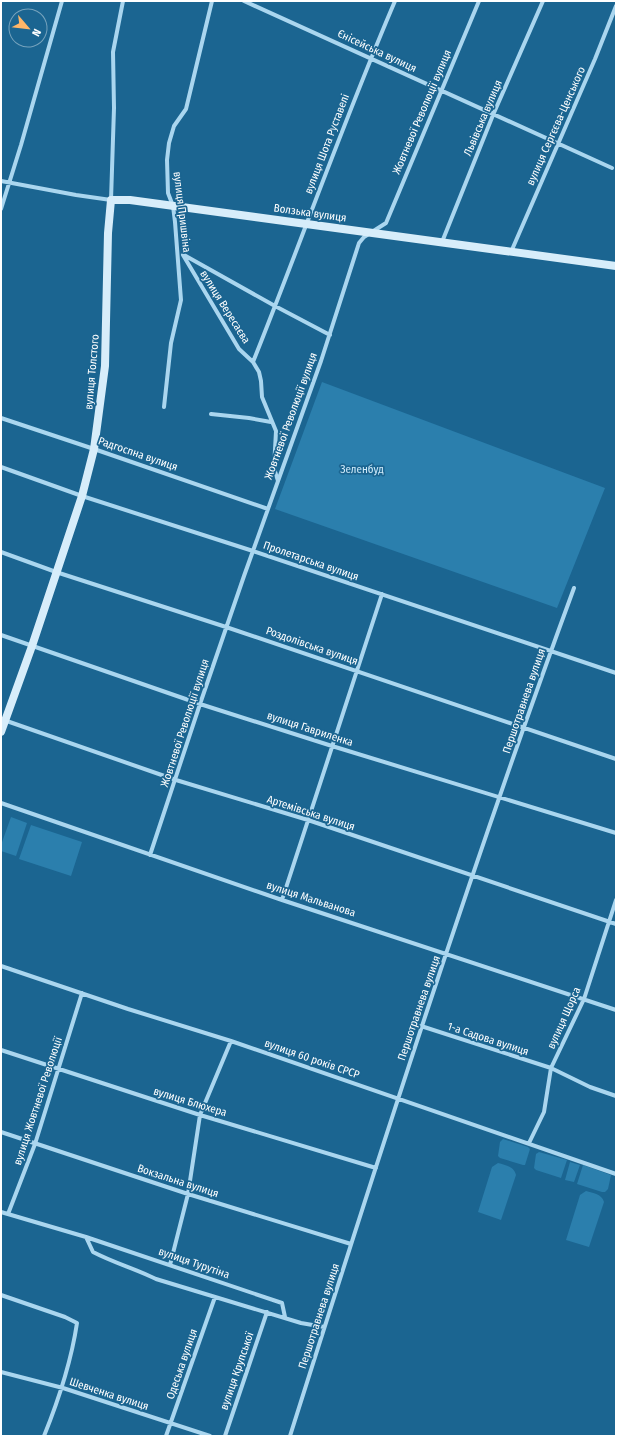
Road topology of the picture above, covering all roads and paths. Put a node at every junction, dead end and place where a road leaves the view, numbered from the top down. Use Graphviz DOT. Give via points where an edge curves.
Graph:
graph roads {
  1 [pos="62,1"];
  2 [pos="123,1"];
  3 [pos="212,1"];
  4 [pos="244,1"];
  5 [pos="258,1"];
  6 [pos="395,1"];
  7 [pos="479,1"];
  8 [pos="543,1"];
  9 [pos="256,6"];
  10 [pos="616,6"];
  11 [pos="371,58"];
  12 [pos="441,91"];
  13 [pos="493,115"];
  14 [pos="558,143"];
  15 [pos="612,168"];
  16 [pos="1,181"];
  17 [pos="10,183"];
  18 [pos="111,200"];
  19 [pos="173,206"];
  20 [pos="1,209"];
  21 [pos="307,224"];
  22 [pos="372,233"];
  23 [pos="442,243"];
  24 [pos="178,252"];
  25 [pos="510,253"];
  26 [pos="183,255"];
  27 [pos="616,266"];
  28 [pos="275,306"];
  29 [pos="330,334"];
  30 [pos="253,362"];
  31 [pos="164,407"];
  32 [pos="211,414"];
  33 [pos="1,418"];
  34 [pos="272,422"];
  35 [pos="94,449"];
  36 [pos="1,467"];
  37 [pos="278,481"];
  38 [pos="82,496"];
  39 [pos="268,509"];
  40 [pos="253,551"];
  41 [pos="1,552"];
  42 [pos="56,572"];
  43 [pos="574,588"];
  44 [pos="382,594"];
  45 [pos="226,627"];
  46 [pos="1,635"];
  47 [pos="32,646"];
  48 [pos="551,651"];
  49 [pos="357,671"];
  50 [pos="616,673"];
  51 [pos="200,704"];
  52 [pos="3,720"];
  53 [pos="524,728"];
  54 [pos="1,732"];
  55 [pos="332,746"];
  56 [pos="616,759"];
  57 [pos="176,780"];
  58 [pos="499,797"];
  59 [pos="1,803"];
  60 [pos="308,820"];
  61 [pos="616,833"];
  62 [pos="150,855"];
  63 [pos="472,876"];
  64 [pos="282,900"];
  65 [pos="616,900"];
  66 [pos="609,922"];
  67 [pos="616,924"];
  68 [pos="446,954"];
  69 [pos="1,966"];
  70 [pos="82,993"];
  71 [pos="584,999"];
  72 [pos="616,1010"];
  73 [pos="421,1026"];
  74 [pos="231,1041"];
  75 [pos="1,1050"];
  76 [pos="551,1068"];
  77 [pos="58,1070"];
  78 [pos="616,1096"];
  79 [pos="398,1099"];
  80 [pos="200,1115"];
  81 [pos="1,1132"];
  82 [pos="529,1143"];
  83 [pos="35,1144"];
  84 [pos="376,1168"];
  85 [pos="616,1174"];
  86 [pos="188,1194"];
  87 [pos="1,1212"];
  88 [pos="8,1214"];
  89 [pos="86,1236"];
  90 [pos="351,1244"];
  91 [pos="170,1265"];
  92 [pos="1,1295"];
  93 [pos="215,1297"];
  94 [pos="267,1312"];
  95 [pos="285,1317"];
  96 [pos="324,1327"];
  97 [pos="1,1372"];
  98 [pos="63,1388"];
  99 [pos="171,1424"];
  100 [pos="44,1436"];
  101 [pos="166,1436"];
  102 [pos="210,1436"];
  103 [pos="224,1436"];
  104 [pos="290,1436"];
  1 -- 17 [label="street"];
  2 -- 18 [label="street, вулиця Толстого" via="113,52"];
  3 -- 19 [label="street, вулиця Пришвіна" via="186,109 174,126 169,143 168,193"];
  4 -- 9 [label="street, Єнісейська вулиця"];
  5 -- 9 [label="street"];
  6 -- 11 [label="street, вулиця Шота Руставелі"];
  7 -- 12 [label="street, Жовтневої Революції вулиця"];
  8 -- 13 [label="street, Львівська вулиця"];
  9 -- 11 [label="street, Єнісейська вулиця"];
  10 -- 14 [label="street, вулиця Сергєєва-Ценського"];
  11 -- 12 [label="street, Єнісейська вулиця"];
  11 -- 21 [label="street, вулиця Шота Руставелі"];
  12 -- 13 [label="street, Єнісейська вулиця"];
  12 -- 22 [label="street, Жовтневої Революції вулиця" via="386,223"];
  13 -- 14 [label="street, Єнісейська вулиця"];
  13 -- 23 [label="street, Львівська вулиця"];
  14 -- 15 [label="street, Єнісейська вулиця"];
  14 -- 25 [label="street, вулиця Сергєєва-Ценського"];
  16 -- 17 [label="street, Волзька вулиця"];
  17 -- 18 [label="street, Волзька вулиця"];
  17 -- 20 [label="street"];
  18 -- 19 [label="street, Волзька вулиця"];
  18 -- 35 [label="street, вулиця Толстого" via="105,366"];
  19 -- 21 [label="street, Волзька вулиця"];
  19 -- 24 [label="street, вулиця Пришвіна"];
  21 -- 22 [label="street, Волзька вулиця"];
  21 -- 28 [label="street, вулиця Шота Руставелі"];
  22 -- 23 [label="street, Волзька вулиця"];
  22 -- 29 [label="street, Жовтневої Революції вулиця" via="364,237 359,244"];
  23 -- 25 [label="street, Волзька вулиця"];
  24 -- 26 [label="street"];
  24 -- 31 [label="street, вулиця Пришвіна" via="181,300 171,343"];
  25 -- 27 [label="street, Волзька вулиця"];
  26 -- 28 [label="street"];
  26 -- 30 [label="street, вулиця Вересаєва" via="239,349"];
  28 -- 29 [label="street"];
  28 -- 30 [label="street, вулиця Шота Руставелі"];
  29 -- 37 [label="street, Жовтневої Революції вулиця"];
  30 -- 34 [label="street, вулиця Вересаєва" via="259,372 262,397"];
  32 -- 34 [label="street"];
  33 -- 35 [label="street, Радгоспна вулиця"];
  34 -- 37 [label="street, вулиця Вересаєва" via="276,431 274,468"];
  35 -- 38 [label="street, вулиця Толстого"];
  35 -- 39 [label="street, Радгоспна вулиця"];
  36 -- 38 [label="street, Пролетарська вулиця"];
  37 -- 39 [label="street, Жовтневої Революції вулиця"];
  38 -- 40 [label="street, Пролетарська вулиця"];
  38 -- 42 [label="street, вулиця Толстого"];
  39 -- 40 [label="street, Жовтневої Революції вулиця"];
  40 -- 44 [label="street, Пролетарська вулиця"];
  40 -- 45 [label="street, Жовтневої Революції вулиця"];
  41 -- 42 [label="street, Роздолівська вулиця"];
  42 -- 45 [label="street, Роздолівська вулиця"];
  42 -- 47 [label="street, вулиця Толстого"];
  43 -- 48 [label="street, Першотравнева вулиця"];
  44 -- 48 [label="street, Пролетарська вулиця"];
  44 -- 49 [label="street"];
  45 -- 49 [label="street, Роздолівська вулиця"];
  45 -- 51 [label="street, Жовтневої Революції вулиця"];
  46 -- 47 [label="street, вулиця Гавриленка"];
  47 -- 51 [label="street, вулиця Гавриленка"];
  47 -- 52 [label="street, вулиця Толстого"];
  48 -- 50 [label="street, Пролетарська вулиця"];
  48 -- 53 [label="street, Першотравнева вулиця"];
  49 -- 53 [label="street, Роздолівська вулиця"];
  49 -- 55 [label="street"];
  51 -- 55 [label="street, вулиця Гавриленка"];
  51 -- 57 [label="street, Жовтневої Революції вулиця"];
  52 -- 54 [label="street, вулиця Толстого"];
  52 -- 57 [label="street, Артемівська вулиця"];
  53 -- 56 [label="street, Роздолівська вулиця"];
  53 -- 58 [label="street, Першотравнева вулиця"];
  55 -- 58 [label="street, вулиця Гавриленка"];
  55 -- 60 [label="street"];
  57 -- 60 [label="street, Артемівська вулиця"];
  57 -- 62 [label="street, Жовтневої Революції вулиця"];
  58 -- 61 [label="street, вулиця Гавриленка"];
  58 -- 63 [label="street, Першотравнева вулиця"];
  59 -- 62 [label="street, вулиця Мальванова"];
  60 -- 63 [label="street, Артемівська вулиця"];
  60 -- 64 [label="street"];
  62 -- 64 [label="street, вулиця Мальванова"];
  63 -- 66 [label="street, Артемівська вулиця"];
  63 -- 68 [label="street, Першотравнева вулиця"];
  64 -- 68 [label="street, вулиця Мальванова"];
  65 -- 66 [label="street, вулиця Щорса"];
  66 -- 67 [label="street, Артемівська вулиця"];
  66 -- 71 [label="street, вулиця Щорса"];
  68 -- 71 [label="street, вулиця Мальванова"];
  68 -- 73 [label="street, Першотравнева вулиця"];
  69 -- 70 [label="street, вулиця 60 років СРСР"];
  70 -- 74 [label="street, вулиця 60 років СРСР"];
  70 -- 77 [label="street, вулиця Жовтневої Революції"];
  71 -- 72 [label="street, вулиця Мальванова"];
  71 -- 76 [label="street, вулиця Щорса"];
  73 -- 76 [label="street, 1-а Садова вулиця"];
  73 -- 79 [label="street, Першотравнева вулиця"];
  74 -- 79 [label="street, вулиця 60 років СРСР"];
  74 -- 80 [label="street"];
  75 -- 77 [label="street, вулиця Блюхера"];
  76 -- 78 [label="street, 1-а Садова вулиця" via="590,1087"];
  76 -- 82 [label="street, вулиця Щорса" via="544,1112"];
  77 -- 80 [label="street, вулиця Блюхера"];
  77 -- 83 [label="street, вулиця Жовтневої Революції"];
  79 -- 82 [label="street, вулиця 60 років СРСР"];
  79 -- 84 [label="street, Першотравнева вулиця"];
  80 -- 84 [label="street, вулиця Блюхера"];
  80 -- 86 [label="street"];
  81 -- 83 [label="street, Вокзальна вулиця"];
  82 -- 85 [label="street, вулиця 60 років СРСР"];
  83 -- 86 [label="street, Вокзальна вулиця"];
  83 -- 88 [label="street, вулиця Жовтневої Революції"];
  84 -- 90 [label="street, Першотравнева вулиця"];
  86 -- 90 [label="street, Вокзальна вулиця"];
  86 -- 91 [label="street"];
  87 -- 88 [label="street, вулиця Турутіна"];
  88 -- 89 [label="street, вулиця Турутіна"];
  89 -- 91 [label="street, вулиця Турутіна"];
  89 -- 93 [label="street" via="93,1252 111,1261 139,1270 156,1279"];
  90 -- 96 [label="street, Першотравнева вулиця"];
  91 -- 95 [label="street, вулиця Турутіна" via="282,1303"];
  92 -- 98 [label="street" via="77,1323"];
  93 -- 94 [label="street"];
  93 -- 99 [label="street, Одеська вулиця"];
  94 -- 95 [label="street"];
  94 -- 103 [label="street, вулиця Крупської"];
  95 -- 96 [label="street"];
  96 -- 104 [label="street, Першотравнева вулиця"];
  97 -- 98 [label="street, Шевченка вулиця"];
  98 -- 99 [label="street, Шевченка вулиця"];
  98 -- 100 [label="street"];
  99 -- 101 [label="street, Одеська вулиця"];
  99 -- 102 [label="street, Шевченка вулиця"];
}
